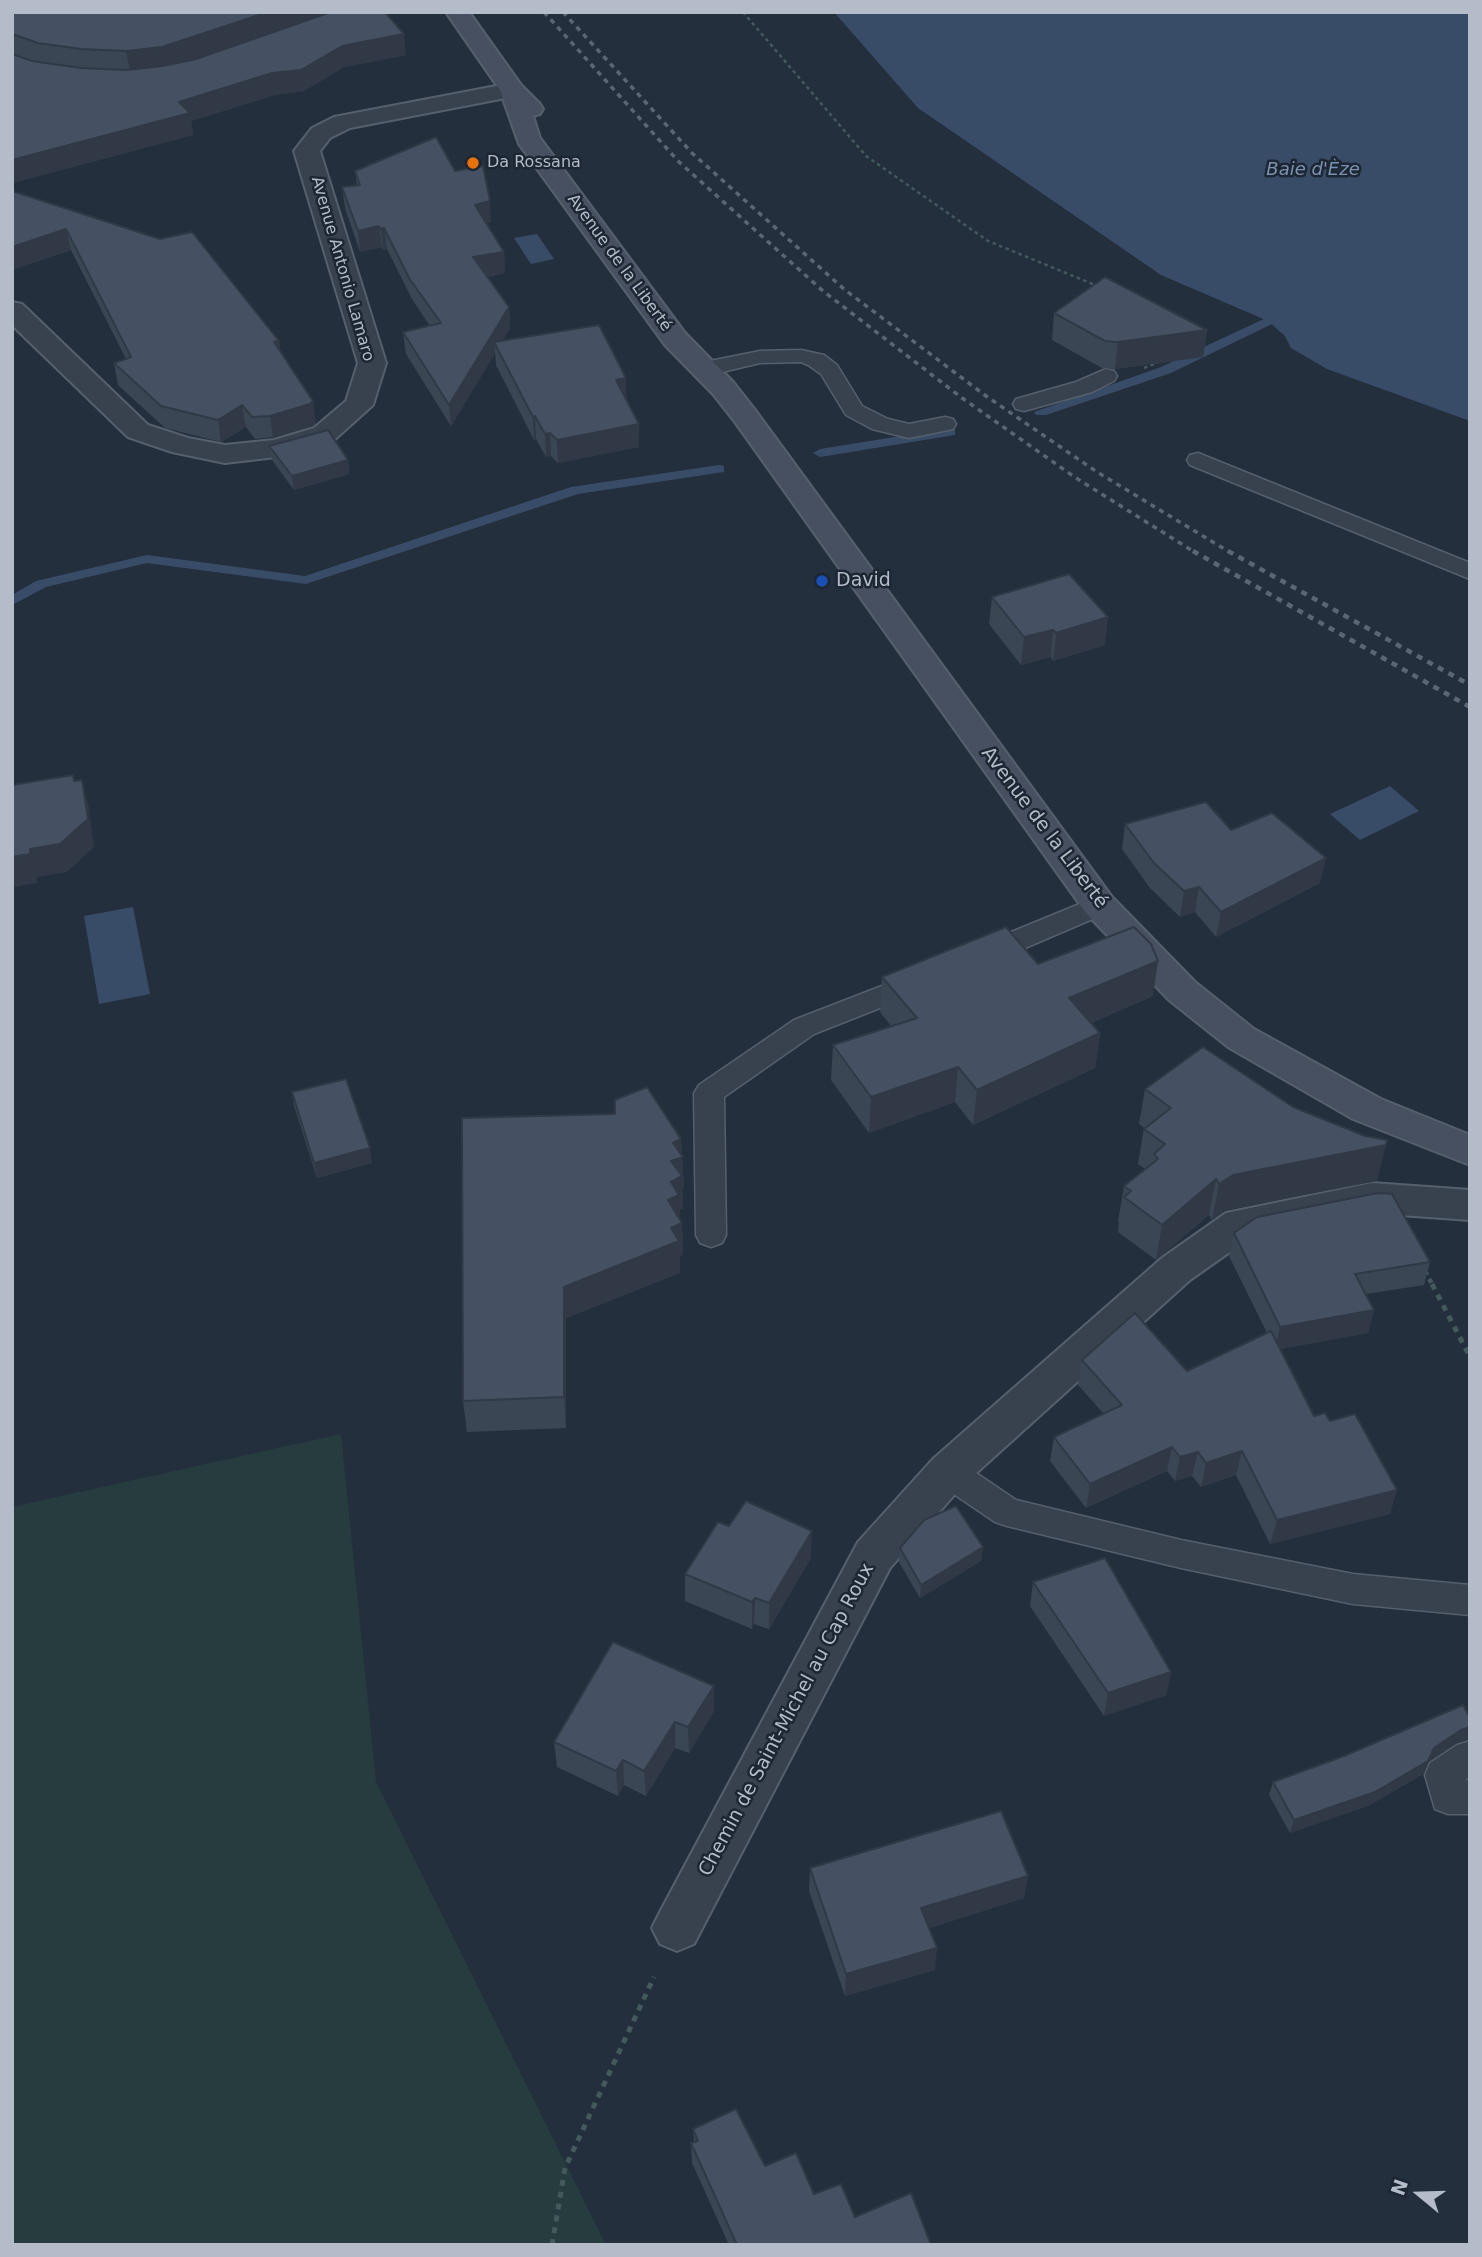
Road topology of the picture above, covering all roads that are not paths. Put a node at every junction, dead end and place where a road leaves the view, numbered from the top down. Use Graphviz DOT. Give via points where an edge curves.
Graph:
graph roads {
  1 [pos="457,12"];
  2 [pos="512,90"];
  3 [pos="12,310"];
  4 [pos="1106,376"];
  5 [pos="720,377"];
  6 [pos="1024,404"];
  7 [pos="945,424"];
  8 [pos="1198,460"];
  9 [pos="1470,572"];
  10 [pos="1099,905"];
  11 [pos="1470,1151"];
  12 [pos="1470,1205"];
  13 [pos="710,1235"];
  14 [pos="948,1472"];
  15 [pos="1470,1600"];
  16 [pos="1470,1757"];
  17 [pos="1470,1797"];
  18 [pos="677,1928"];
  1 -- 2 [label="main road, Avenue de la Liberté"];
  2 -- 3 [label="street, Avenue Antonio Lamaro" via="343,122 321,133 307,151 372,363 359,405 324,434 276,448 225,454 138,431"];
  2 -- 5 [label="main road, Avenue de la Liberté" via="528,139 675,339"];
  4 -- 6 [label="lane"];
  5 -- 7 [label="lane" via="760,358 801,356 829,370 854,410 880,424 909,431"];
  5 -- 10 [label="main road, Avenue de la Liberté"];
  8 -- 9 [label="lane"];
  10 -- 11 [label="main road, Avenue de la Liberté" via="1182,991 1241,1038 1367,1109"];
  10 -- 13 [label="lane" via="804,1027 709,1093"];
  12 -- 14 [label="street, Chemin de Saint-Michel au Cap Roux" via="1371,1198 1240,1224 1176,1269"];
  14 -- 15 [label="lane" via="1007,1511 1034,1518 1353,1589"];
  14 -- 18 [label="street, Chemin de Saint-Michel au Cap Roux" via="874,1555"];
  16 -- 17 [label="lane" via="1443,1775 1448,1797"];
}
